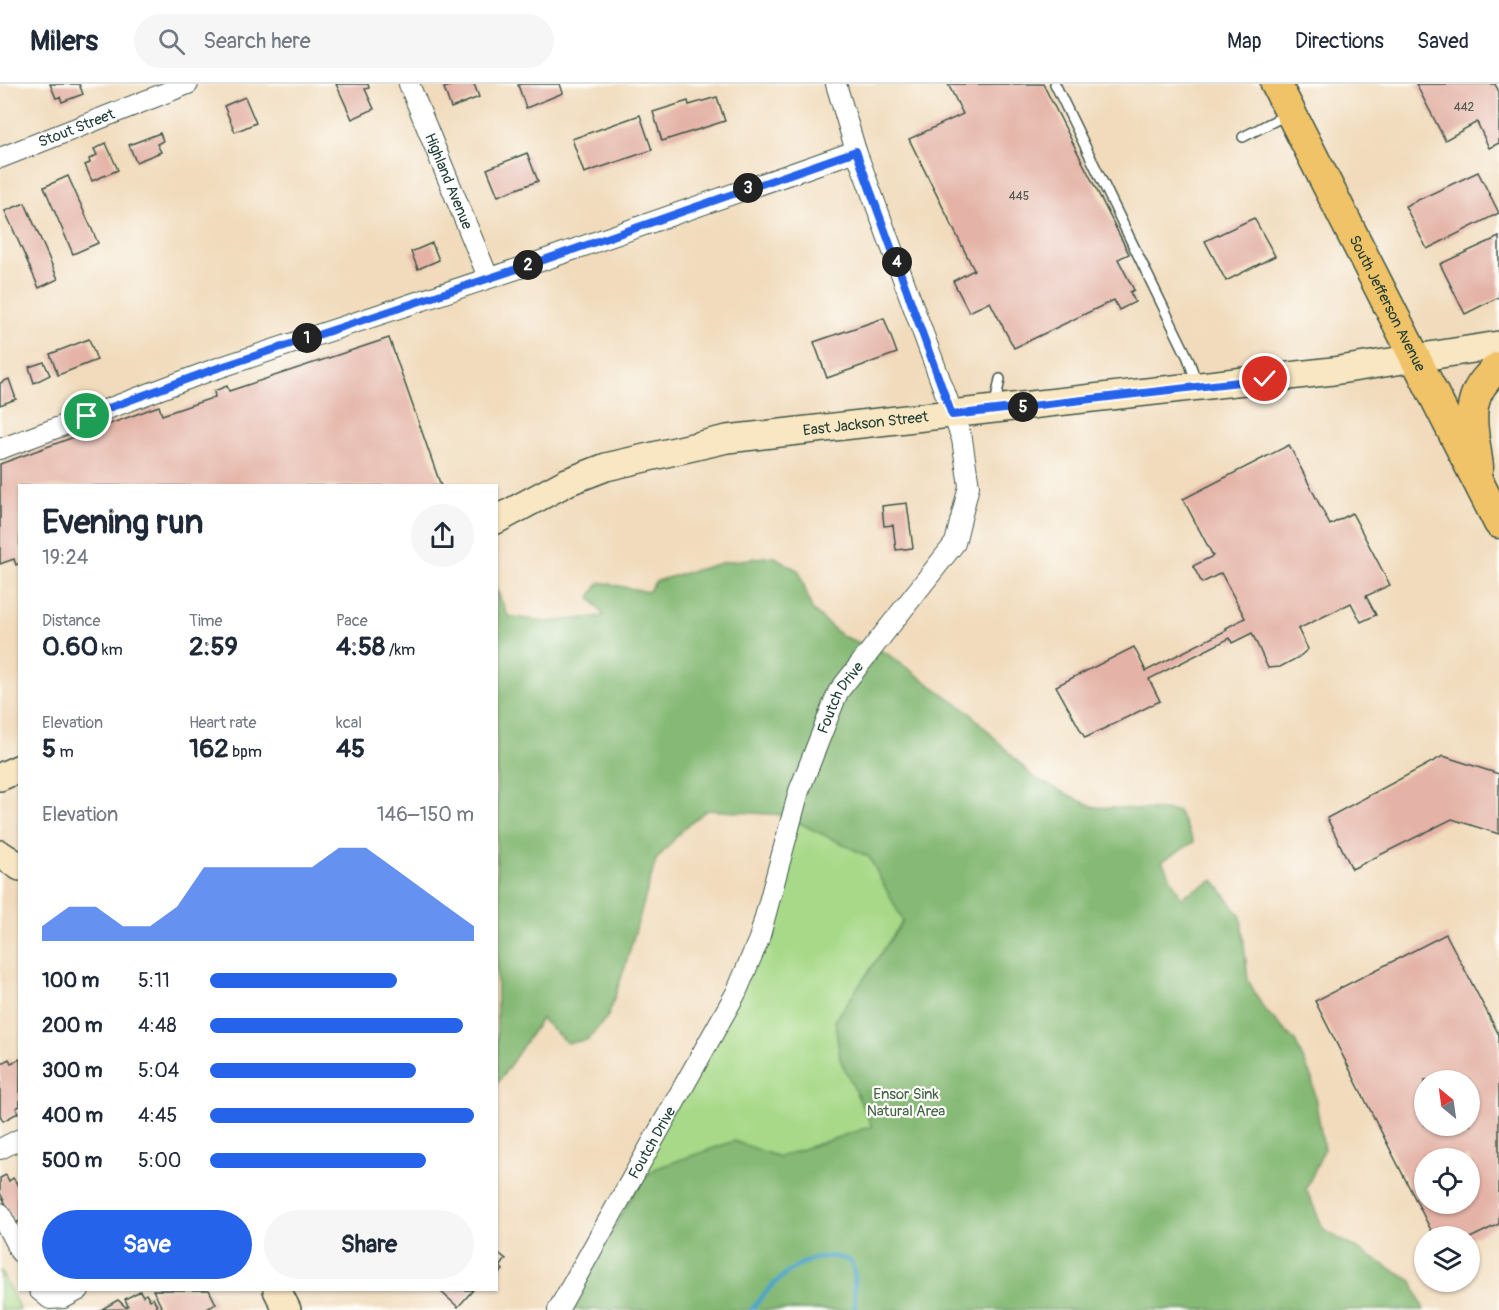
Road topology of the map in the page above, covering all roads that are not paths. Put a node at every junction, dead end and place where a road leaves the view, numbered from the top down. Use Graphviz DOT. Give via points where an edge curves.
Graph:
graph roads {
  1 [pos="188,84"];
  2 [pos="409,84"];
  3 [pos="836,84"];
  4 [pos="1054,84"];
  5 [pos="1276,84"];
  6 [pos="1291,113"];
  7 [pos="1243,137"];
  8 [pos="856,151"];
  9 [pos="0,158"];
  10 [pos="488,277"];
  11 [pos="1499,345"];
  12 [pos="1416,358"];
  13 [pos="1499,367"];
  14 [pos="1000,379"];
  15 [pos="1197,386"];
  16 [pos="994,411"];
  17 [pos="952,415"];
  18 [pos="0,449"];
  19 [pos="1485,487"];
  20 [pos="498,519"];
  21 [pos="1499,523"];
  22 [pos="18,769"];
  23 [pos="0,777"];
  24 [pos="0,854"];
  25 [pos="18,866"];
  26 [pos="18,1140"];
  27 [pos="0,1149"];
  28 [pos="0,1213"];
  29 [pos="18,1248"];
  30 [pos="40,1291"];
  31 [pos="77,1291"];
  32 [pos="278,1291"];
  33 [pos="287,1310"];
  34 [pos="558,1310"];
  1 -- 9 [label="street, Stout Street"];
  2 -- 10 [label="street, Highland Avenue"];
  3 -- 8 [label="street, Foutch Drive"];
  4 -- 15 [label="lane" via="1188,358"];
  5 -- 6 [label="main road, South Jefferson Avenue"];
  6 -- 7 [label="lane"];
  6 -- 12 [label="main road, South Jefferson Avenue"];
  8 -- 10 [label="street"];
  8 -- 17 [label="street, Foutch Drive"];
  10 -- 18 [label="street" via="212,370"];
  11 -- 12 [label="street, East Jackson Street"];
  12 -- 15 [label="street, East Jackson Street"];
  12 -- 19 [label="main road, South Jefferson Avenue"];
  13 -- 19 [label="main road" via="1485,378 1473,396 1473,428"];
  14 -- 16 [label="lane"];
  15 -- 16 [label="street, East Jackson Street"];
  16 -- 17 [label="street, East Jackson Street"];
  17 -- 20 [label="street, East Jackson Street" via="727,439 679,448 606,467 567,482"];
  17 -- 34 [label="street, Foutch Drive" via="962,439 969,486 955,543 838,692 799,791 759,939 736,993"];
  19 -- 21 [label="main road, South Jefferson Avenue"];
  22 -- 23 [label="street"];
  24 -- 25 [label="street"];
  26 -- 27 [label="street"];
  28 -- 29 [label="street"];
  30 -- 31 [label="street" via="50,1299 64,1298"];
  32 -- 33 [label="street"];
}
